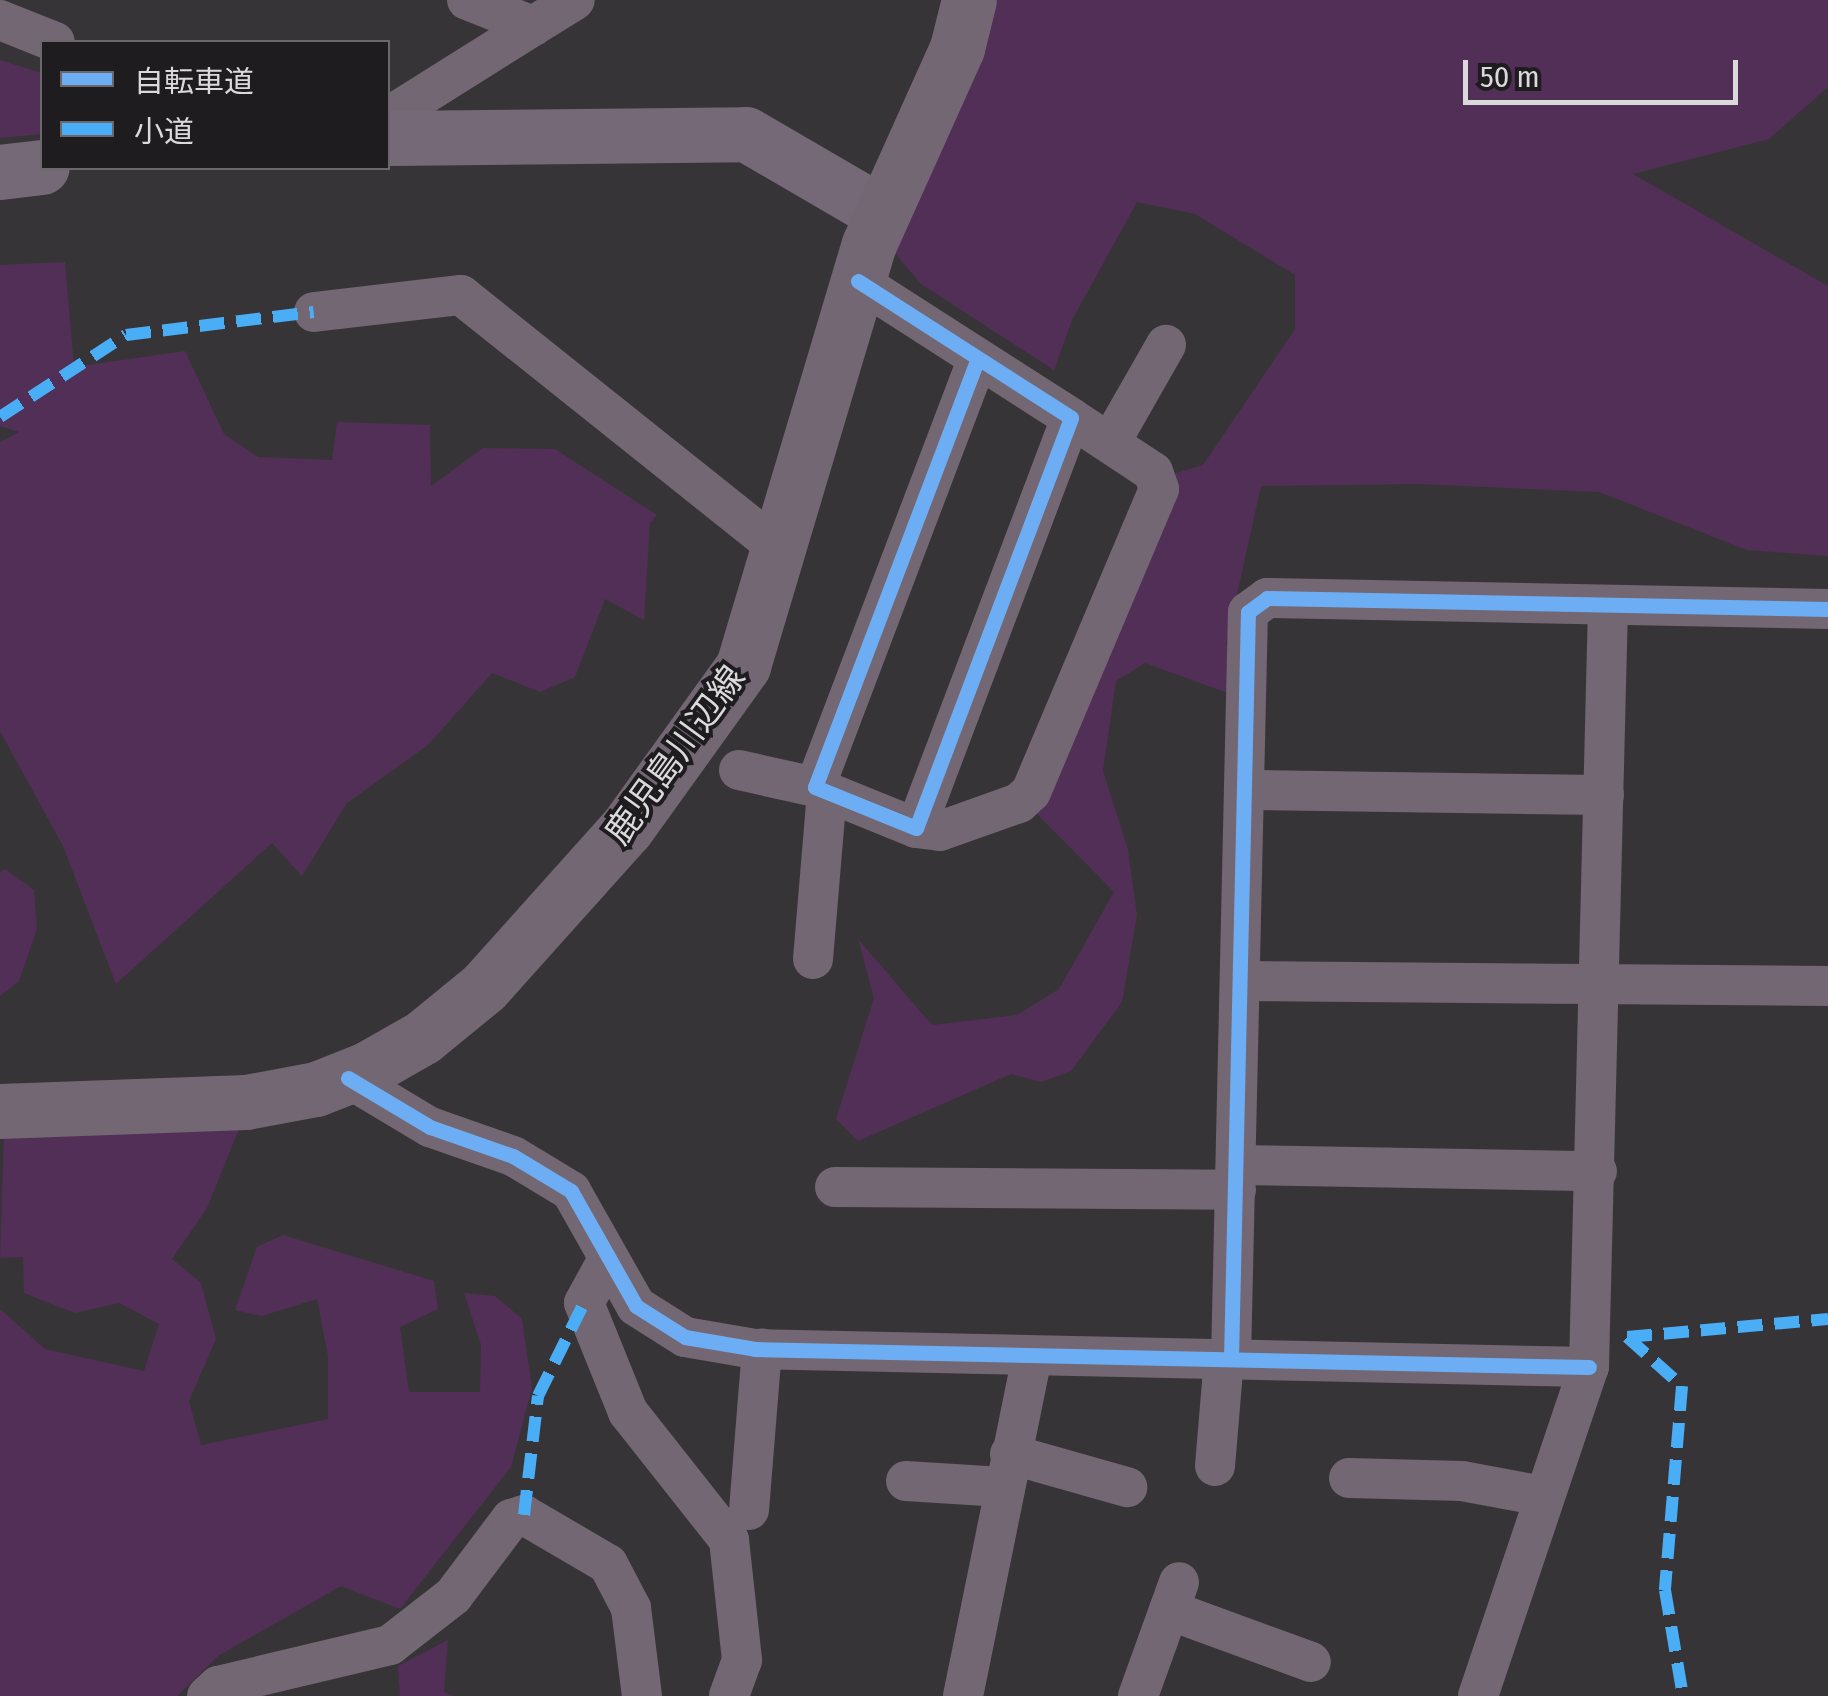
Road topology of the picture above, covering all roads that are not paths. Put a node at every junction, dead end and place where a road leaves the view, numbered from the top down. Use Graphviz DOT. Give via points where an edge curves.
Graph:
graph roads {
  1 [pos="467,0"];
  2 [pos="576,0"];
  3 [pos="969,0"];
  4 [pos="0,20"];
  5 [pos="533,26"];
  6 [pos="50,40"];
  7 [pos="390,116"];
  8 [pos="390,138"];
  9 [pos="40,167"];
  10 [pos="0,172"];
  11 [pos="882,213"];
  12 [pos="858,282"];
  13 [pos="314,312"];
  14 [pos="1166,345"];
  15 [pos="978,360"];
  16 [pos="1071,418"];
  17 [pos="1110,444"];
  18 [pos="781,550"];
  19 [pos="1608,607"];
  20 [pos="1828,608"];
  21 [pos="739,770"];
  22 [pos="821,790"];
  23 [pos="1246,790"];
  24 [pos="1604,796"];
  25 [pos="916,828"];
  26 [pos="813,959"];
  27 [pos="1240,981"];
  28 [pos="1602,982"];
  29 [pos="1828,986"];
  30 [pos="348,1078"];
  31 [pos="0,1111"];
  32 [pos="1597,1171"];
  33 [pos="1236,1177"];
  34 [pos="835,1186"];
  35 [pos="608,1258"];
  36 [pos="762,1349"];
  37 [pos="1032,1356"];
  38 [pos="1228,1359"];
  39 [pos="1590,1367"];
  40 [pos="1215,1466"];
  41 [pos="1006,1471"];
  42 [pos="1348,1478"];
  43 [pos="906,1481"];
  44 [pos="1127,1487"];
  45 [pos="1542,1496"];
  46 [pos="749,1510"];
  47 [pos="1310,1662"];
  48 [pos="207,1696"];
  49 [pos="642,1696"];
  50 [pos="728,1696"];
  51 [pos="963,1696"];
  52 [pos="1138,1696"];
  53 [pos="1478,1696"];
  1 -- 5 [label="street"];
  2 -- 5 [label="street"];
  3 -- 11 [label="main road, 鹿児島川辺線" via="957,48"];
  4 -- 6 [label="street"];
  5 -- 7 [label="street"];
  8 -- 11 [label="street" via="746,134"];
  9 -- 10 [label="street"];
  11 -- 12 [label="main road, 鹿児島川辺線"];
  12 -- 15 [label="street"];
  12 -- 18 [label="main road, 鹿児島川辺線"];
  13 -- 18 [label="street" via="461,296"];
  14 -- 17 [label="street"];
  15 -- 16 [label="street"];
  15 -- 22 [label="street"];
  16 -- 17 [label="street"];
  16 -- 25 [label="street"];
  17 -- 25 [label="street" via="1153,472 1159,489 1031,792 1020,803 940,831"];
  18 -- 30 [label="main road, 鹿児島川辺線" via="732,686 626,829 484,987 414,1043"];
  19 -- 20 [label="street"];
  19 -- 23 [label="street" via="1268,598 1248,612"];
  19 -- 24 [label="street"];
  21 -- 22 [label="street"];
  22 -- 25 [label="street"];
  22 -- 26 [label="street"];
  23 -- 24 [label="street"];
  23 -- 27 [label="street"];
  24 -- 28 [label="street"];
  27 -- 28 [label="street"];
  27 -- 33 [label="street"];
  28 -- 29 [label="street"];
  28 -- 32 [label="street"];
  30 -- 31 [label="main road, 鹿児島川辺線" via="246,1102"];
  30 -- 35 [label="street" via="430,1127 513,1156 571,1192"];
  32 -- 33 [label="street"];
  32 -- 39 [label="street"];
  33 -- 34 [label="street"];
  33 -- 38 [label="street"];
  35 -- 36 [label="street" via="636,1306 684,1337"];
  35 -- 50 [label="street" via="584,1303 628,1412 729,1540 742,1660"];
  36 -- 37 [label="street"];
  36 -- 46 [label="street"];
  37 -- 38 [label="street"];
  37 -- 41 [label="street"];
  38 -- 39 [label="street"];
  38 -- 40 [label="street"];
  39 -- 45 [label="street"];
  41 -- 43 [label="street"];
  41 -- 44 [label="street"];
  41 -- 51 [label="street"];
  42 -- 45 [label="street" via="1462,1481"];
  45 -- 53 [label="street"];
  47 -- 52 [label="street" via="1174,1596"];
  48 -- 49 [label="street" via="218,1686 390,1645 453,1596 512,1519 524,1515 608,1564 631,1608"];
}
